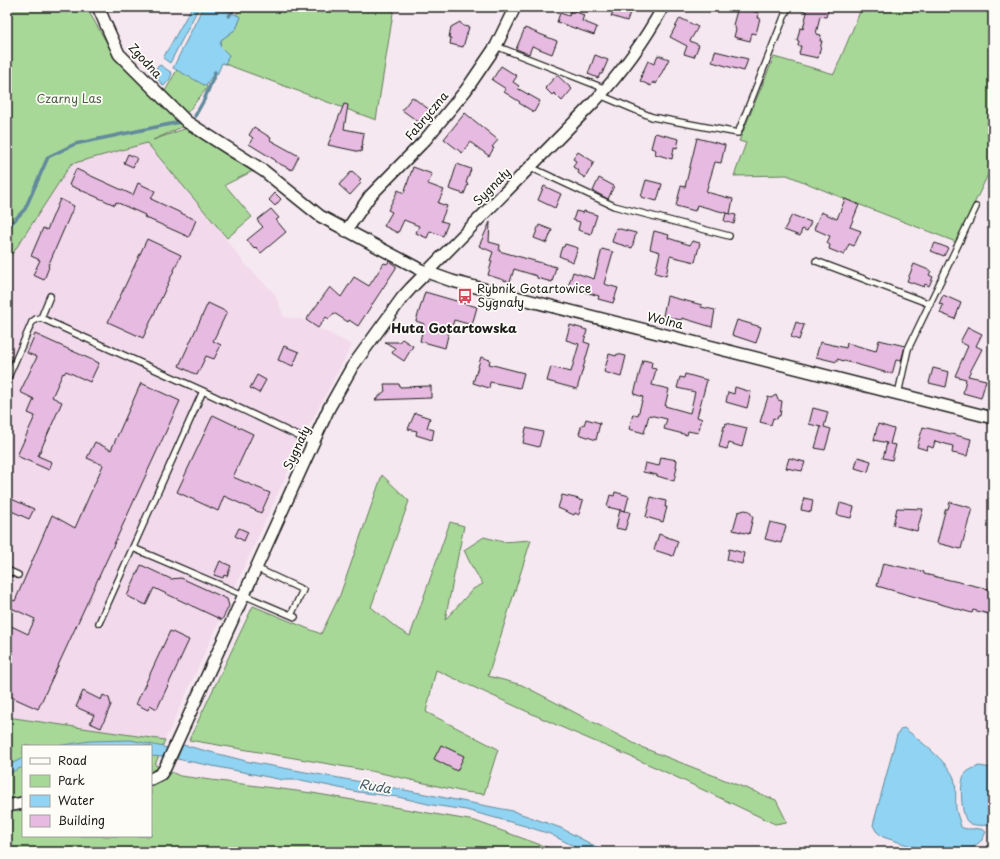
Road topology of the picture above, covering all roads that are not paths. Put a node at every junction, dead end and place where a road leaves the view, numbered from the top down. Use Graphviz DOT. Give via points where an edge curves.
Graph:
graph roads {
  1 [pos="98,7"];
  2 [pos="515,7"];
  3 [pos="663,7"];
  4 [pos="788,7"];
  5 [pos="496,46"];
  6 [pos="603,92"];
  7 [pos="530,167"];
  8 [pos="976,207"];
  9 [pos="346,231"];
  10 [pos="729,236"];
  11 [pos="816,261"];
  12 [pos="426,272"];
  13 [pos="50,296"];
  14 [pos="930,304"];
  15 [pos="41,318"];
  16 [pos="7,380"];
  17 [pos="204,391"];
  18 [pos="898,394"];
  19 [pos="993,418"];
  20 [pos="313,443"];
  21 [pos="133,548"];
  22 [pos="256,568"];
  23 [pos="7,570"];
  24 [pos="18,574"];
  25 [pos="244,595"];
  26 [pos="99,623"];
  27 [pos="152,778"];
  28 [pos="22,803"];
  29 [pos="7,806"];
  1 -- 9 [label="street, Zgodna" via="119,54 187,122 264,171 320,216"];
  2 -- 5 [label="street, Fabryczna"];
  3 -- 6 [label="street, Sygnały" via="636,50"];
  4 -- 6 [label="lane" via="738,133 652,117"];
  5 -- 6 [label="lane"];
  5 -- 9 [label="street, Fabryczna" via="466,90 425,140 370,196"];
  6 -- 7 [label="street, Sygnały"];
  7 -- 10 [label="lane" via="614,206"];
  7 -- 12 [label="street, Sygnały"];
  8 -- 14 [label="lane"];
  9 -- 12 [label="street"];
  11 -- 14 [label="lane"];
  12 -- 18 [label="street, Wolna" via="452,281"];
  12 -- 20 [label="street, Sygnały" via="402,298 352,367"];
  13 -- 15 [label="lane"];
  14 -- 18 [label="lane" via="908,349"];
  15 -- 16 [label="lane" via="32,322"];
  15 -- 17 [label="lane"];
  17 -- 20 [label="lane"];
  17 -- 21 [label="lane"];
  18 -- 19 [label="street, Wolna"];
  20 -- 22 [label="street, Sygnały"];
  21 -- 25 [label="lane"];
  21 -- 26 [label="lane"];
  22 -- 25 [label="street, Sygnały"];
  22 -- 25 [label="lane" via="303,590 293,616"];
  23 -- 24 [label="lane"];
  25 -- 27 [label="street, Sygnały" via="165,768 161,774"];
  28 -- 29 [label="street"];
}
